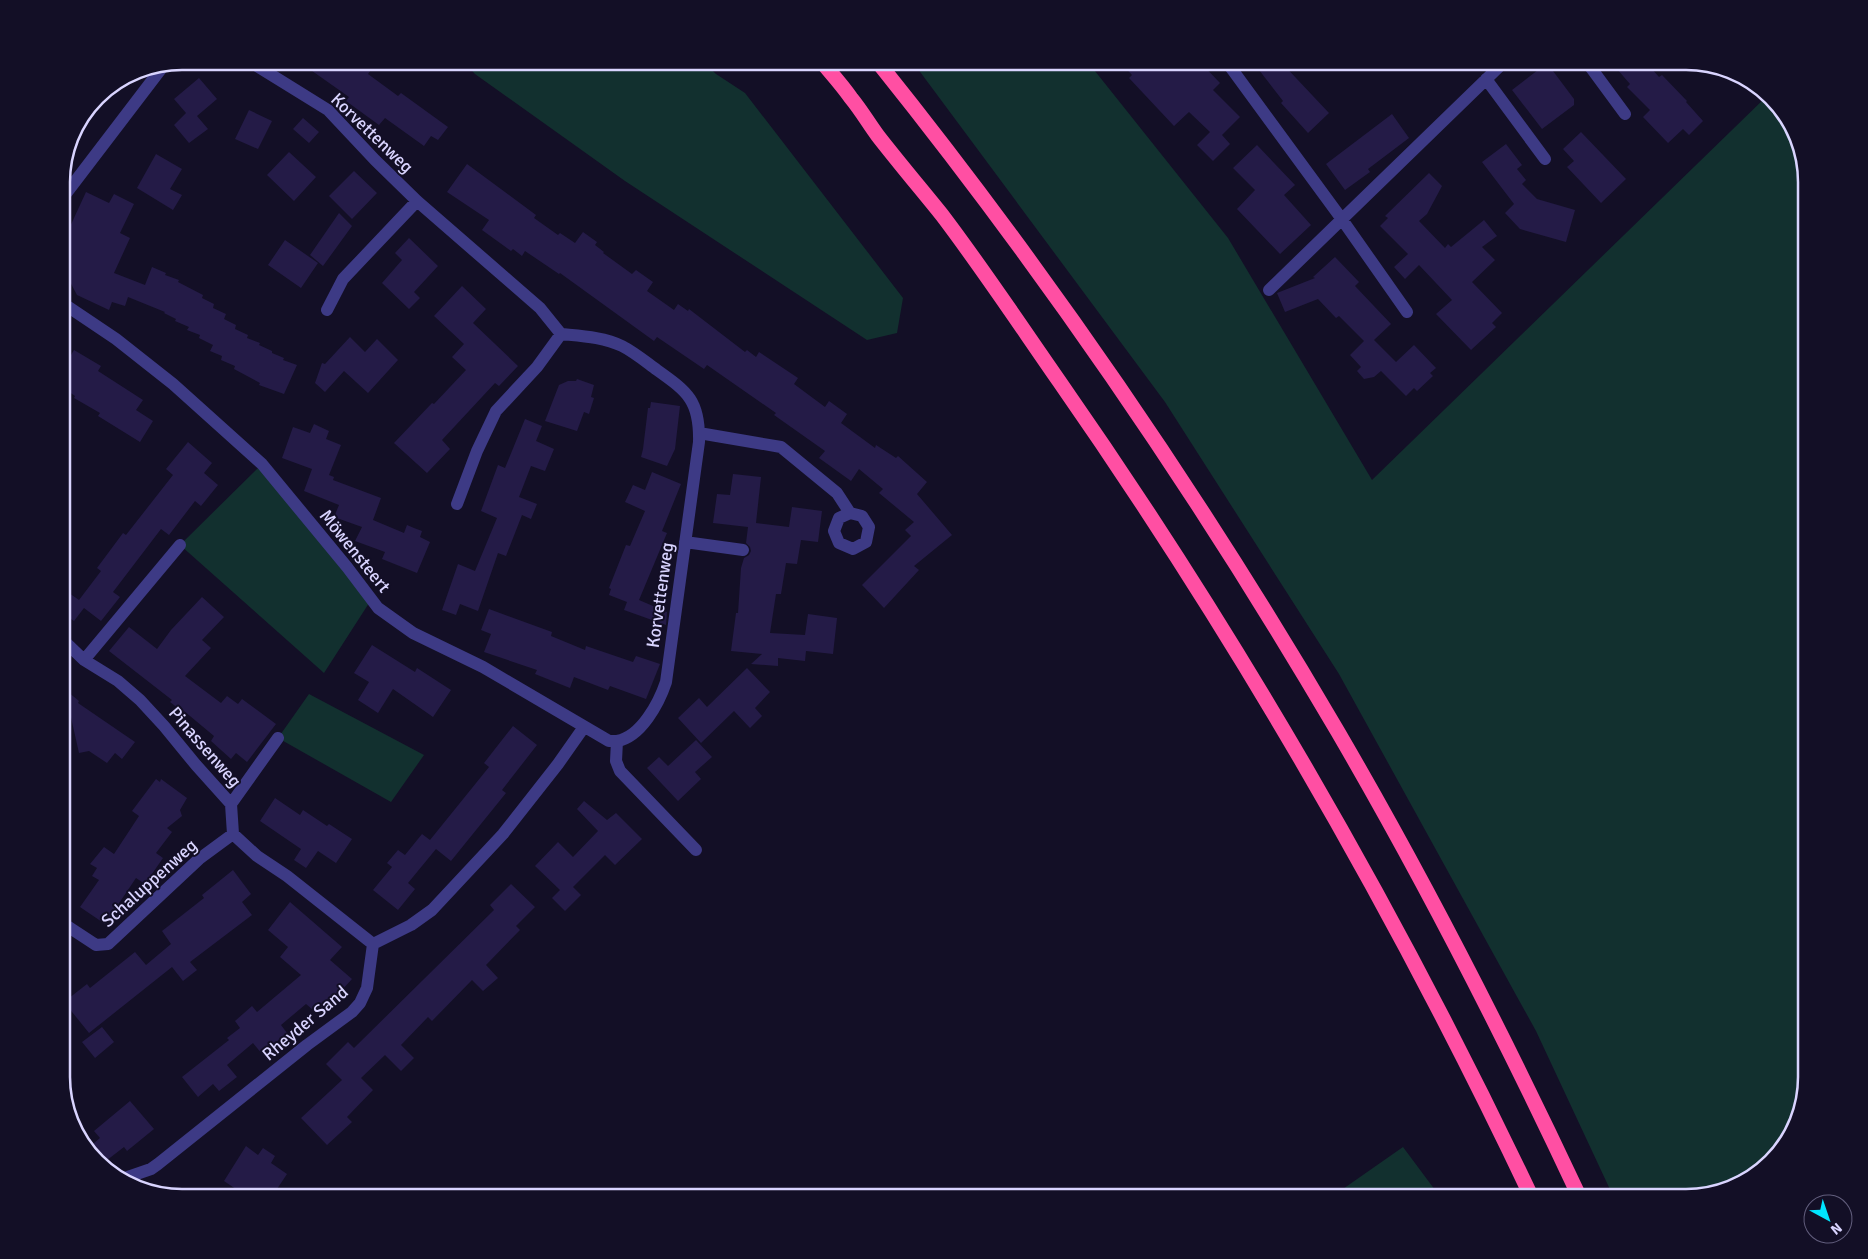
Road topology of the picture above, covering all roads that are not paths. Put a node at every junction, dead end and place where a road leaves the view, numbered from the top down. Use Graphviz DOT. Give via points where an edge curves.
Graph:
graph roads {
  1 [pos="264,70"];
  2 [pos="828,70"];
  3 [pos="885,70"];
  4 [pos="1233,70"];
  5 [pos="1496,70"];
  6 [pos="1593,70"];
  7 [pos="158,73"];
  8 [pos="1486,79"];
  9 [pos="1625,114"];
  10 [pos="1545,159"];
  11 [pos="70,189"];
  12 [pos="417,201"];
  13 [pos="1341,218"];
  14 [pos="1269,290"];
  15 [pos="70,307"];
  16 [pos="327,310"];
  17 [pos="1407,312"];
  18 [pos="561,334"];
  19 [pos="699,433"];
  20 [pos="457,504"];
  21 [pos="850,513"];
  22 [pos="685,542"];
  23 [pos="180,545"];
  24 [pos="743,550"];
  25 [pos="70,646"];
  26 [pos="84,660"];
  27 [pos="584,727"];
  28 [pos="278,738"];
  29 [pos="616,741"];
  30 [pos="231,804"];
  31 [pos="233,834"];
  32 [pos="696,850"];
  33 [pos="70,927"];
  34 [pos="373,944"];
  35 [pos="130,1176"];
  36 [pos="1528,1189"];
  37 [pos="1576,1189"];
  1 -- 12 [label="street, Korvettenweg" via="328,110"];
  2 -- 36 [label="highway" via="1003,299 1169,544 1288,736 1388,912"];
  3 -- 37 [label="highway" via="967,175 1091,346 1173,467 1285,645 1339,734 1459,953"];
  4 -- 13 [label="street"];
  5 -- 8 [label="street"];
  6 -- 9 [label="street"];
  7 -- 11 [label="street"];
  8 -- 10 [label="street"];
  8 -- 13 [label="street"];
  12 -- 16 [label="street" via="343,279"];
  12 -- 18 [label="street, Korvettenweg" via="540,308"];
  13 -- 14 [label="street"];
  13 -- 17 [label="street"];
  15 -- 27 [label="street, Möwensteert" via="173,384 262,464 378,608 413,633 483,667"];
  18 -- 19 [label="street, Korvettenweg" via="622,346 680,386 692,402"];
  18 -- 20 [label="street" via="537,367 496,411"];
  19 -- 21 [label="street" via="781,447 837,493"];
  19 -- 22 [label="street, Korvettenweg"];
  22 -- 24 [label="street"];
  22 -- 29 [label="street, Korvettenweg" via="662,694 654,710 636,730"];
  23 -- 26 [label="street"];
  25 -- 26 [label="street, Pinassenweg"];
  26 -- 30 [label="street, Pinassenweg" via="118,681 140,700"];
  27 -- 29 [label="street, Möwensteert" via="609,741"];
  27 -- 34 [label="street" via="503,834 432,910 411,926"];
  28 -- 30 [label="street"];
  29 -- 32 [label="street" via="616,761 620,771"];
  30 -- 31 [label="street, Pinassenweg"];
  31 -- 33 [label="street, Schaluppenweg" via="199,859 108,944 96,945"];
  31 -- 34 [label="street"];
  34 -- 35 [label="street, Rheyder Sand" via="367,988 352,1012 158,1164"];
}
